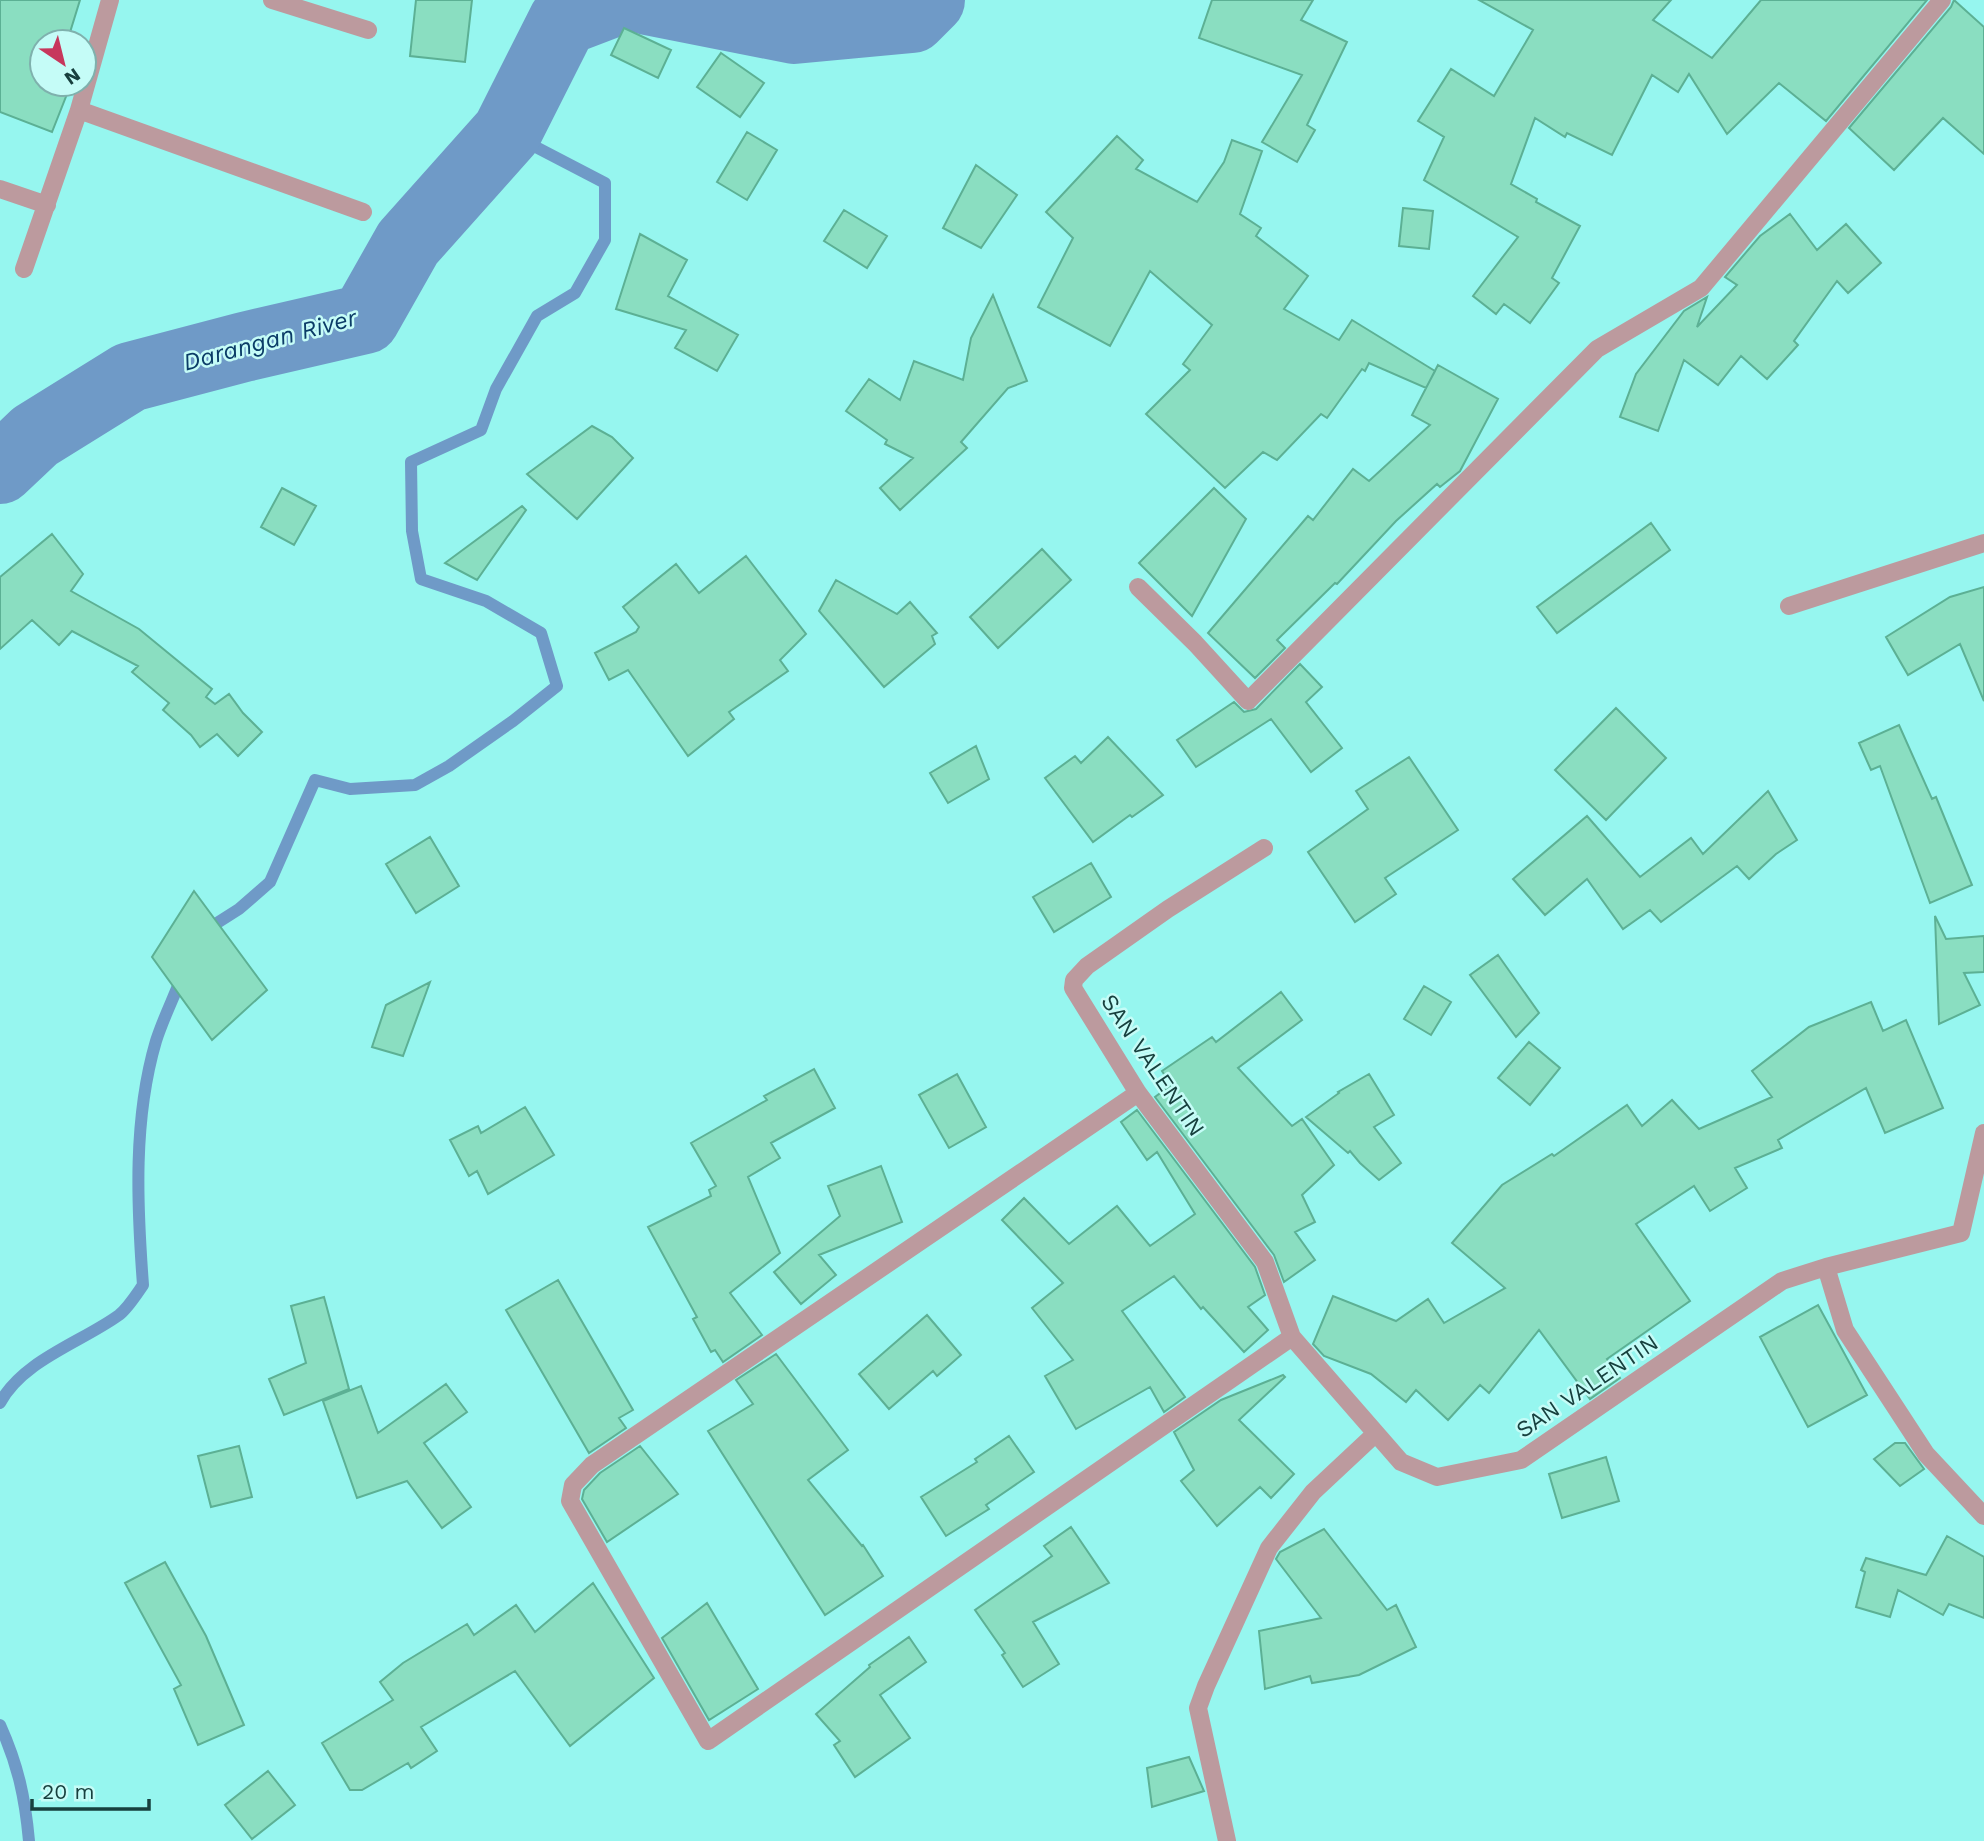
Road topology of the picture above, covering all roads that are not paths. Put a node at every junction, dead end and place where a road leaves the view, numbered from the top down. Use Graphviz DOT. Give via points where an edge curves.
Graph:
graph roads {
  1 [pos="110,0"];
  2 [pos="272,0"];
  3 [pos="1942,0"];
  4 [pos="368,30"];
  5 [pos="79,110"];
  6 [pos="0,189"];
  7 [pos="47,205"];
  8 [pos="363,212"];
  9 [pos="24,269"];
  10 [pos="1984,543"];
  11 [pos="1138,587"];
  12 [pos="1789,606"];
  13 [pos="1264,848"];
  14 [pos="1138,1093"];
  15 [pos="1984,1133"];
  16 [pos="1826,1267"];
  17 [pos="1293,1337"];
  18 [pos="1375,1434"];
  19 [pos="1984,1516"];
  20 [pos="1227,1841"];
  1 -- 5 [label="street"];
  2 -- 4 [label="street"];
  3 -- 11 [label="street" via="1701,288 1597,349 1248,701"];
  5 -- 7 [label="street"];
  5 -- 8 [label="street"];
  6 -- 7 [label="street"];
  7 -- 9 [label="street"];
  10 -- 12 [label="street"];
  13 -- 14 [label="street, SAN VALENTIN" via="1168,909 1074,980 1073,988"];
  14 -- 17 [label="street, SAN VALENTIN" via="1265,1262"];
  14 -- 17 [label="street" via="592,1465 573,1485 570,1501 708,1741"];
  15 -- 16 [label="street, SAN VALENTIN" via="1961,1233"];
  16 -- 18 [label="street, SAN VALENTIN" via="1782,1281 1521,1460 1437,1478 1401,1462"];
  16 -- 19 [label="street" via="1845,1330 1926,1454"];
  17 -- 18 [label="street, SAN VALENTIN"];
  18 -- 20 [label="street" via="1313,1492 1269,1548 1206,1686 1198,1708"];
}
